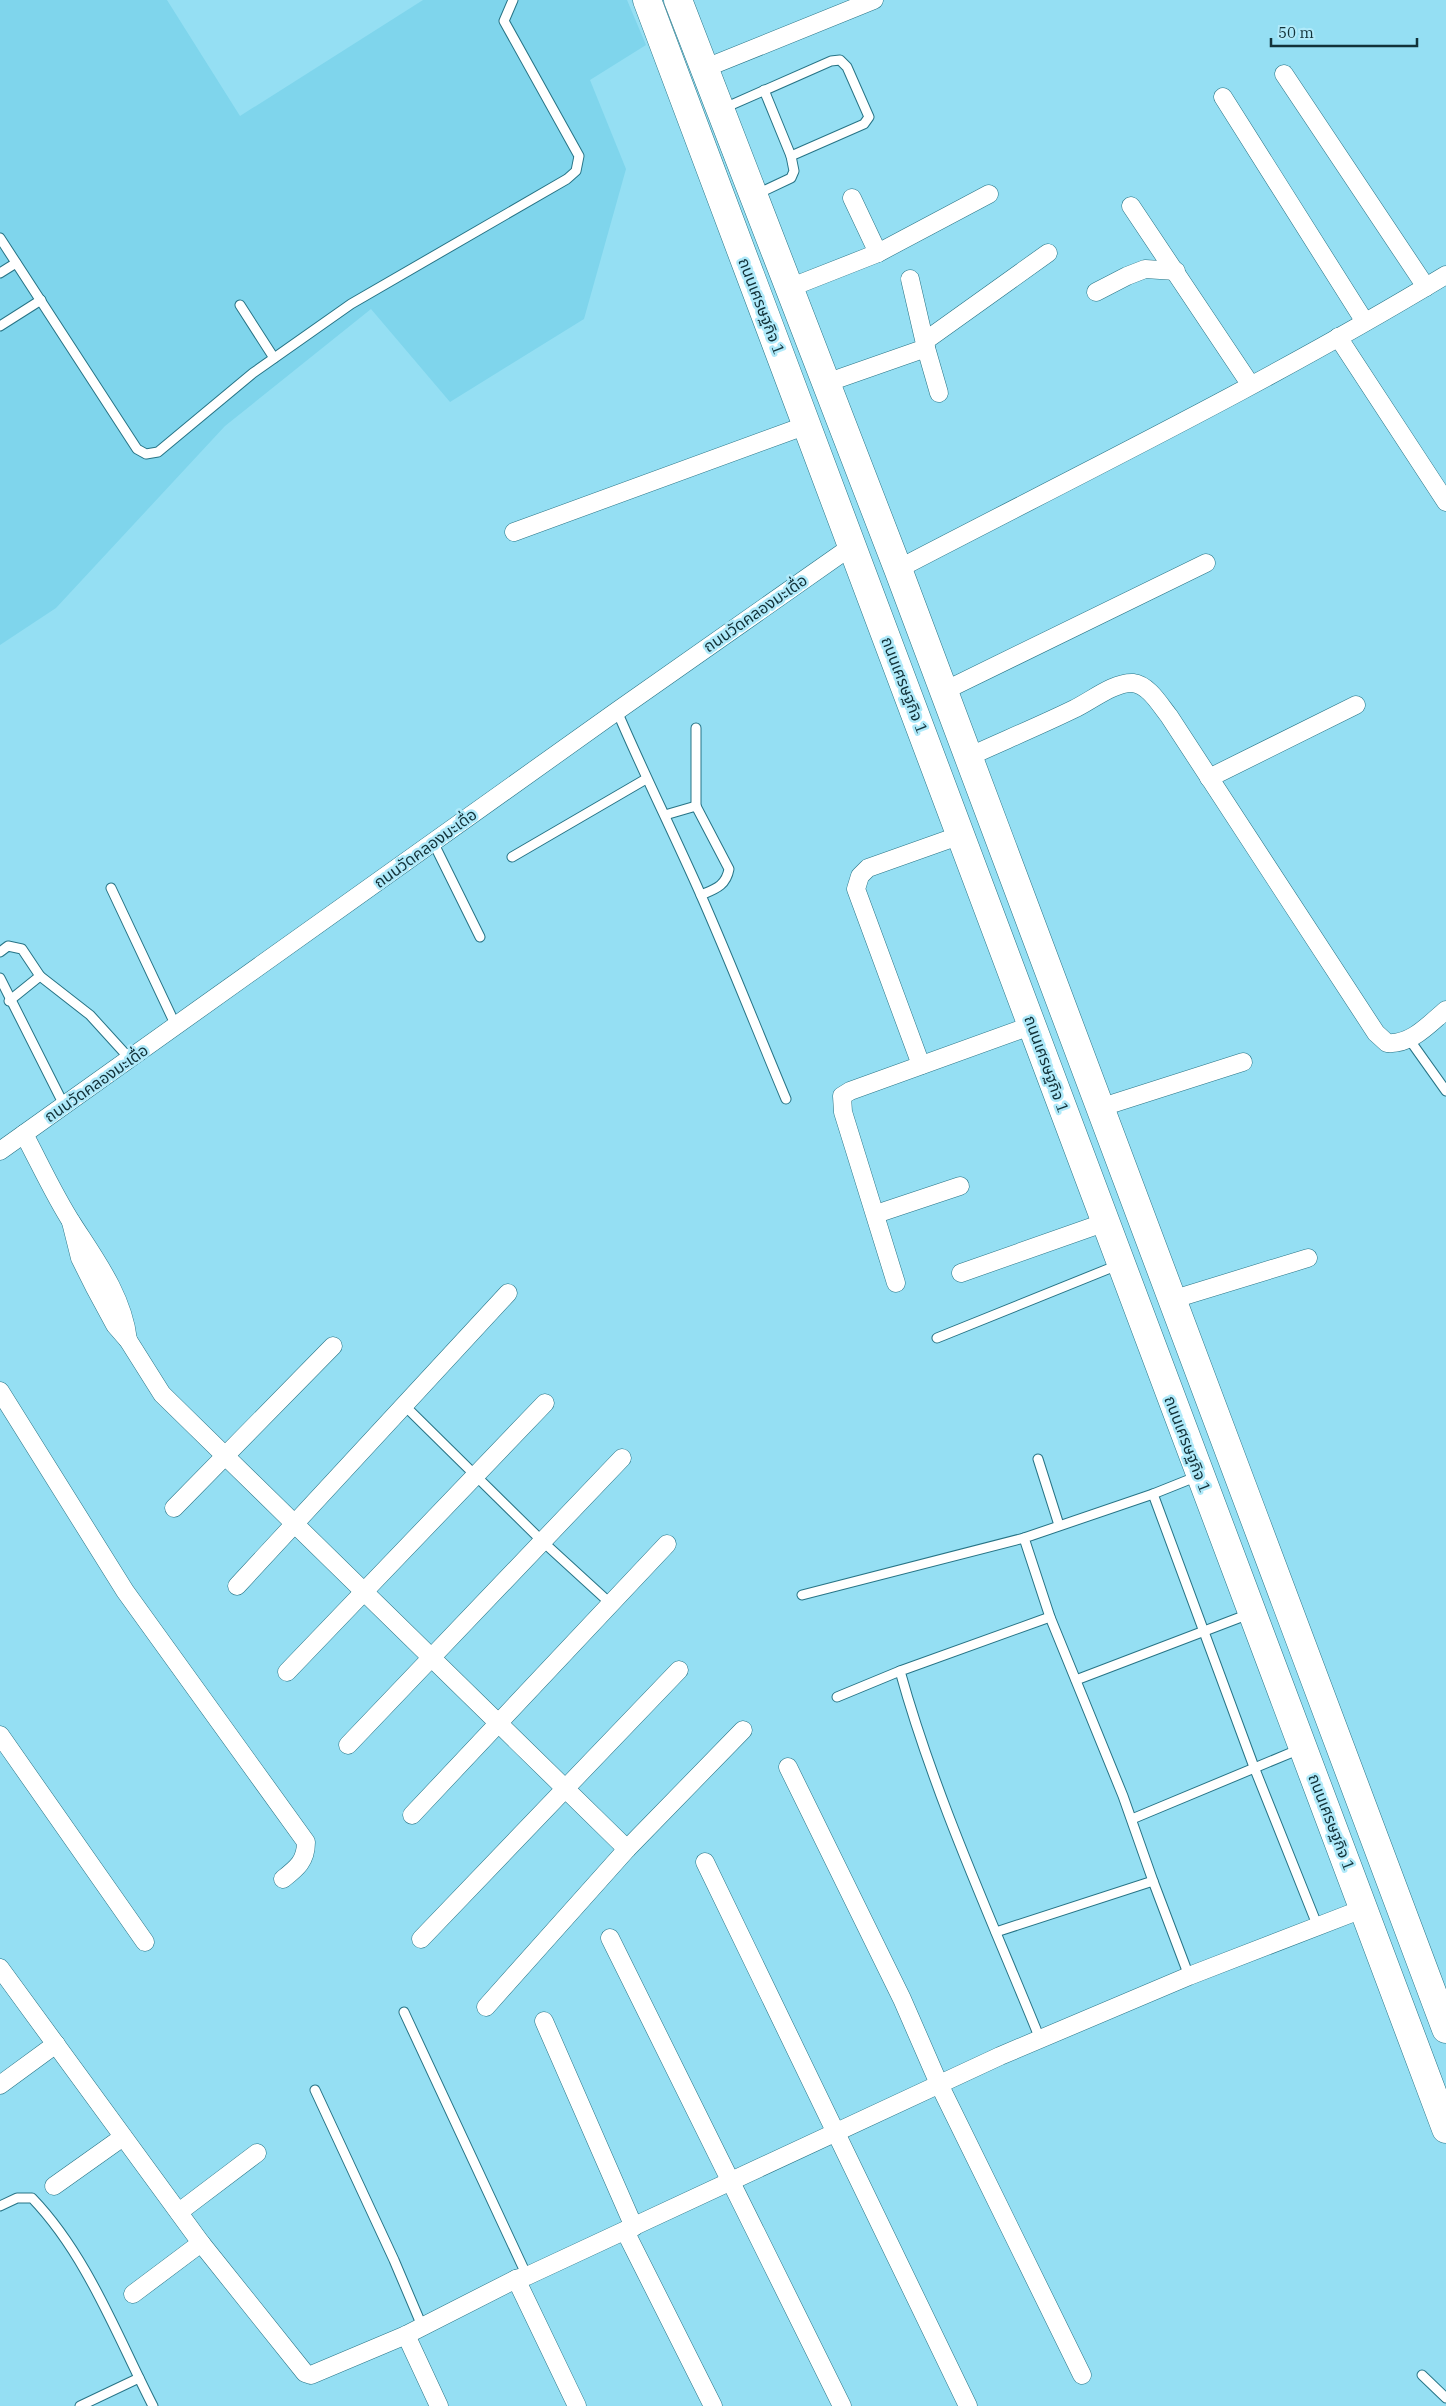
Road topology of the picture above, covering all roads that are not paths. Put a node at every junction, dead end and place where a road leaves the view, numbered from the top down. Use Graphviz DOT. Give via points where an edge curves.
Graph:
graph roads {
  1 [pos="513,0"];
  2 [pos="647,0"];
  3 [pos="678,0"];
  4 [pos="874,0"];
  5 [pos="703,69"];
  6 [pos="1284,74"];
  7 [pos="764,90"];
  8 [pos="1223,97"];
  9 [pos="720,110"];
  10 [pos="791,156"];
  11 [pos="989,194"];
  12 [pos="753,196"];
  13 [pos="852,198"];
  14 [pos="1131,206"];
  15 [pos="0,238"];
  16 [pos="878,253"];
  17 [pos="1048,253"];
  18 [pos="16,263"];
  19 [pos="1176,271"];
  20 [pos="0,273"];
  21 [pos="1446,275"];
  22 [pos="910,279"];
  23 [pos="1426,287"];
  24 [pos="789,288"];
  25 [pos="1096,292"];
  26 [pos="41,300"];
  27 [pos="240,305"];
  28 [pos="1365,322"];
  29 [pos="0,326"];
  30 [pos="1338,337"];
  31 [pos="925,345"];
  32 [pos="274,358"];
  33 [pos="826,383"];
  34 [pos="1250,384"];
  35 [pos="939,393"];
  36 [pos="807,425"];
  37 [pos="1444,496"];
  38 [pos="514,532"];
  39 [pos="852,546"];
  40 [pos="1206,563"];
  41 [pos="898,569"];
  42 [pos="944,691"];
  43 [pos="1356,705"];
  44 [pos="617,711"];
  45 [pos="696,728"];
  46 [pos="968,757"];
  47 [pos="1208,778"];
  48 [pos="646,779"];
  49 [pos="696,806"];
  50 [pos="665,815"];
  51 [pos="962,834"];
  52 [pos="433,842"];
  53 [pos="512,857"];
  54 [pos="111,888"];
  55 [pos="700,895"];
  56 [pos="480,937"];
  57 [pos="0,952"];
  58 [pos="40,976"];
  59 [pos="0,978"];
  60 [pos="9,1000"];
  61 [pos="1446,1010"];
  62 [pos="1033,1025"];
  63 [pos="176,1026"];
  64 [pos="1410,1039"];
  65 [pos="130,1059"];
  66 [pos="1243,1062"];
  67 [pos="922,1065"];
  68 [pos="1446,1091"];
  69 [pos="786,1099"];
  70 [pos="64,1105"];
  71 [pos="1100,1108"];
  72 [pos="24,1134"];
  73 [pos="0,1151"];
  74 [pos="960,1186"];
  75 [pos="876,1214"];
  76 [pos="1106,1222"];
  77 [pos="1308,1258"];
  78 [pos="1122,1264"];
  79 [pos="960,1273"];
  80 [pos="896,1283"];
  81 [pos="508,1293"];
  82 [pos="1171,1300"];
  83 [pos="937,1338"];
  84 [pos="333,1346"];
  85 [pos="0,1391"];
  86 [pos="545,1403"];
  87 [pos="404,1404"];
  88 [pos="227,1456"];
  89 [pos="622,1458"];
  90 [pos="1038,1458"];
  91 [pos="1200,1475"];
  92 [pos="475,1476"];
  93 [pos="1153,1494"];
  94 [pos="174,1508"];
  95 [pos="294,1523"];
  96 [pos="1059,1525"];
  97 [pos="1024,1538"];
  98 [pos="542,1540"];
  99 [pos="667,1544"];
  100 [pos="237,1586"];
  101 [pos="365,1592"];
  102 [pos="802,1595"];
  103 [pos="611,1604"];
  104 [pos="1252,1613"];
  105 [pos="1050,1617"];
  106 [pos="1204,1632"];
  107 [pos="430,1658"];
  108 [pos="679,1670"];
  109 [pos="900,1671"];
  110 [pos="287,1672"];
  111 [pos="1076,1680"];
  112 [pos="837,1697"];
  113 [pos="500,1723"];
  114 [pos="743,1730"];
  115 [pos="0,1735"];
  116 [pos="348,1745"];
  117 [pos="1304,1748"];
  118 [pos="788,1767"];
  119 [pos="1254,1767"];
  120 [pos="566,1788"];
  121 [pos="412,1816"];
  122 [pos="1132,1820"];
  123 [pos="627,1849"];
  124 [pos="705,1862"];
  125 [pos="284,1879"];
  126 [pos="1153,1881"];
  127 [pos="1365,1908"];
  128 [pos="1318,1927"];
  129 [pos="996,1932"];
  130 [pos="610,1938"];
  131 [pos="421,1939"];
  132 [pos="145,1942"];
  133 [pos="0,1968"];
  134 [pos="1189,1976"];
  135 [pos="486,2007"];
  136 [pos="404,2012"];
  137 [pos="544,2021"];
  138 [pos="1446,2029"];
  139 [pos="1040,2039"];
  140 [pos="56,2044"];
  141 [pos="939,2084"];
  142 [pos="0,2085"];
  143 [pos="315,2090"];
  144 [pos="1446,2128"];
  145 [pos="835,2132"];
  146 [pos="123,2137"];
  147 [pos="257,2153"];
  148 [pos="730,2182"];
  149 [pos="54,2186"];
  150 [pos="0,2206"];
  151 [pos="179,2212"];
  152 [pos="630,2229"];
  153 [pos="201,2243"];
  154 [pos="522,2278"];
  155 [pos="133,2294"];
  156 [pos="422,2326"];
  157 [pos="406,2335"];
  158 [pos="1422,2375"];
  159 [pos="1082,2376"];
  160 [pos="139,2378"];
  161 [pos="1446,2398"];
  162 [pos="80,2406"];
  163 [pos="153,2406"];
  164 [pos="439,2406"];
  165 [pos="576,2406"];
  166 [pos="713,2406"];
  167 [pos="842,2406"];
  168 [pos="968,2406"];
  1 -- 32 [label="lane" via="504,21 579,156 576,171 351,304"];
  2 -- 36 [label="main road, ถนนเศรษฐกิจ 1"];
  3 -- 5 [label="main road, ถนนเศรษฐกิจ 1"];
  4 -- 5 [label="street"];
  5 -- 9 [label="main road, ถนนเศรษฐกิจ 1"];
  6 -- 23 [label="street"];
  7 -- 9 [label="lane"];
  7 -- 10 [label="lane"];
  7 -- 10 [label="lane" via="840,60 847,66 869,117 864,124"];
  8 -- 28 [label="street"];
  9 -- 12 [label="main road, ถนนเศรษฐกิจ 1"];
  10 -- 12 [label="lane" via="794,170 790,178"];
  11 -- 16 [label="street"];
  12 -- 24 [label="main road, ถนนเศรษฐกิจ 1"];
  13 -- 16 [label="street"];
  14 -- 19 [label="street"];
  15 -- 18 [label="lane"];
  16 -- 24 [label="street"];
  17 -- 31 [label="street"];
  18 -- 20 [label="lane"];
  18 -- 26 [label="lane"];
  19 -- 25 [label="street" via="1145,270"];
  19 -- 34 [label="street"];
  21 -- 23 [label="street"];
  22 -- 31 [label="street"];
  23 -- 28 [label="street"];
  24 -- 33 [label="main road, ถนนเศรษฐกิจ 1"];
  26 -- 29 [label="lane"];
  26 -- 32 [label="lane" via="117,421 137,449 146,454 158,452"];
  27 -- 32 [label="lane"];
  28 -- 30 [label="street"];
  30 -- 34 [label="street"];
  30 -- 37 [label="street"];
  31 -- 33 [label="street"];
  31 -- 35 [label="street"];
  33 -- 41 [label="main road, ถนนเศรษฐกิจ 1"];
  34 -- 41 [label="street"];
  36 -- 38 [label="street"];
  36 -- 39 [label="main road, ถนนเศรษฐกิจ 1"];
  39 -- 44 [label="street, ถนนวัดคลองมะเดื่อ"];
  39 -- 51 [label="main road, ถนนเศรษฐกิจ 1"];
  40 -- 42 [label="street"];
  41 -- 42 [label="main road, ถนนเศรษฐกิจ 1"];
  42 -- 46 [label="main road, ถนนเศรษฐกิจ 1"];
  43 -- 47 [label="street"];
  44 -- 48 [label="lane"];
  44 -- 52 [label="street, ถนนวัดคลองมะเดื่อ"];
  45 -- 49 [label="lane"];
  46 -- 47 [label="street" via="1126,683 1136,684 1150,692"];
  46 -- 71 [label="main road, ถนนเศรษฐกิจ 1"];
  47 -- 64 [label="street" via="1376,1033 1387,1043 1398,1044"];
  48 -- 50 [label="lane"];
  48 -- 53 [label="lane"];
  49 -- 50 [label="lane"];
  49 -- 55 [label="lane" via="728,869 722,886"];
  50 -- 55 [label="lane"];
  51 -- 62 [label="main road, ถนนเศรษฐกิจ 1"];
  51 -- 67 [label="street" via="868,868 860,876 856,889"];
  52 -- 56 [label="lane"];
  52 -- 63 [label="street, ถนนวัดคลองมะเดื่อ"];
  54 -- 63 [label="lane"];
  55 -- 69 [label="lane"];
  57 -- 58 [label="lane" via="8,946 22,949"];
  58 -- 60 [label="lane"];
  58 -- 65 [label="lane" via="90,1015"];
  59 -- 60 [label="lane"];
  60 -- 70 [label="lane"];
  61 -- 64 [label="street"];
  62 -- 67 [label="street"];
  62 -- 76 [label="main road, ถนนเศรษฐกิจ 1"];
  63 -- 65 [label="street, ถนนวัดคลองมะเดื่อ"];
  64 -- 68 [label="lane"];
  65 -- 70 [label="street, ถนนวัดคลองมะเดื่อ"];
  66 -- 71 [label="street"];
  67 -- 75 [label="street" via="842,1096 843,1112"];
  70 -- 72 [label="street, ถนนวัดคลองมะเดื่อ"];
  71 -- 82 [label="main road, ถนนเศรษฐกิจ 1"];
  72 -- 73 [label="street, ถนนวัดคลองมะเดื่อ"];
  72 -- 88 [label="street" via="71,1222 80,1258 115,1325 162,1394"];
  74 -- 75 [label="street"];
  75 -- 80 [label="street"];
  76 -- 78 [label="main road, ถนนเศรษฐกิจ 1"];
  76 -- 79 [label="street"];
  77 -- 82 [label="street"];
  78 -- 83 [label="lane"];
  78 -- 91 [label="main road, ถนนเศรษฐกิจ 1"];
  81 -- 87 [label="street"];
  82 -- 138 [label="main road, ถนนเศรษฐกิจ 1"];
  84 -- 88 [label="street"];
  85 -- 125 [label="street" via="125,1591 306,1842 304,1858"];
  86 -- 92 [label="street"];
  87 -- 92 [label="lane"];
  87 -- 95 [label="street"];
  88 -- 94 [label="street"];
  88 -- 95 [label="street"];
  89 -- 98 [label="street"];
  90 -- 96 [label="lane"];
  91 -- 93 [label="lane"];
  91 -- 104 [label="main road, ถนนเศรษฐกิจ 1"];
  92 -- 98 [label="lane"];
  92 -- 101 [label="street"];
  93 -- 96 [label="lane"];
  93 -- 106 [label="lane"];
  95 -- 100 [label="street"];
  95 -- 101 [label="street"];
  96 -- 97 [label="lane"];
  97 -- 102 [label="lane"];
  97 -- 105 [label="lane"];
  98 -- 103 [label="lane"];
  98 -- 107 [label="street"];
  99 -- 103 [label="street"];
  101 -- 107 [label="street"];
  101 -- 110 [label="street"];
  103 -- 113 [label="street"];
  104 -- 106 [label="lane"];
  104 -- 117 [label="main road, ถนนเศรษฐกิจ 1"];
  105 -- 109 [label="lane"];
  105 -- 111 [label="lane"];
  106 -- 111 [label="lane"];
  106 -- 119 [label="lane"];
  107 -- 113 [label="street"];
  107 -- 116 [label="street"];
  108 -- 120 [label="street"];
  109 -- 112 [label="lane"];
  109 -- 129 [label="lane" via="923,1743"];
  111 -- 122 [label="lane"];
  113 -- 120 [label="street"];
  113 -- 121 [label="street"];
  114 -- 123 [label="street"];
  115 -- 132 [label="street"];
  117 -- 119 [label="lane"];
  117 -- 127 [label="main road, ถนนเศรษฐกิจ 1"];
  118 -- 141 [label="street" via="902,1998"];
  119 -- 122 [label="lane"];
  119 -- 128 [label="lane"];
  120 -- 123 [label="street"];
  120 -- 131 [label="street"];
  122 -- 126 [label="lane"];
  123 -- 135 [label="street"];
  124 -- 145 [label="street"];
  126 -- 129 [label="lane"];
  126 -- 134 [label="lane"];
  127 -- 128 [label="street"];
  127 -- 144 [label="main road, ถนนเศรษฐกิจ 1"];
  128 -- 134 [label="street"];
  129 -- 139 [label="lane"];
  130 -- 148 [label="street"];
  133 -- 140 [label="street"];
  134 -- 139 [label="street"];
  136 -- 154 [label="lane"];
  137 -- 152 [label="street"];
  139 -- 141 [label="street"];
  140 -- 142 [label="street"];
  140 -- 146 [label="street"];
  141 -- 145 [label="street"];
  141 -- 159 [label="street"];
  143 -- 156 [label="lane"];
  145 -- 148 [label="street"];
  145 -- 168 [label="street"];
  146 -- 149 [label="street"];
  146 -- 151 [label="street"];
  147 -- 151 [label="street"];
  148 -- 152 [label="street"];
  148 -- 167 [label="street"];
  150 -- 160 [label="lane" via="18,2198 32,2198 45,2211 90,2280"];
  151 -- 153 [label="street"];
  152 -- 154 [label="street"];
  152 -- 166 [label="street"];
  153 -- 155 [label="street"];
  153 -- 157 [label="street" via="308,2375"];
  154 -- 156 [label="street"];
  154 -- 165 [label="street"];
  156 -- 157 [label="street"];
  157 -- 164 [label="street"];
  158 -- 161 [label="lane"];
  160 -- 162 [label="lane"];
  160 -- 163 [label="lane"];
}
